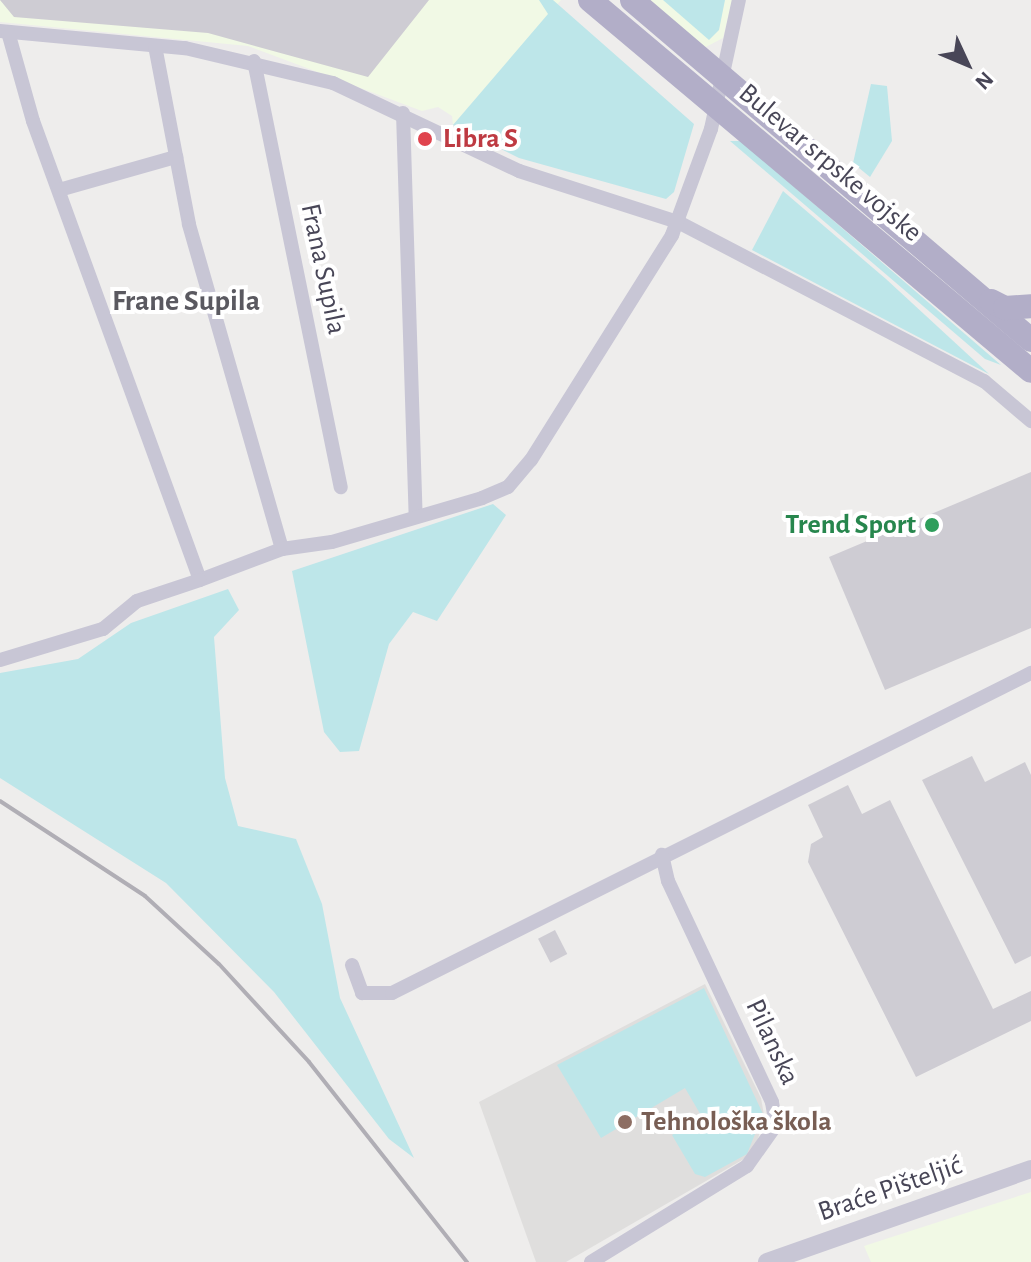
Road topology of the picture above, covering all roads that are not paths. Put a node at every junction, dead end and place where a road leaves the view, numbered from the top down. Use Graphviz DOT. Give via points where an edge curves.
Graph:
graph roads {
  1 [pos="590,0"];
  2 [pos="632,0"];
  3 [pos="739,0"];
  4 [pos="4,32"];
  5 [pos="155,46"];
  6 [pos="254,61"];
  7 [pos="724,79"];
  8 [pos="717,108"];
  9 [pos="403,113"];
  10 [pos="176,157"];
  11 [pos="59,190"];
  12 [pos="678,222"];
  13 [pos="981,295"];
  14 [pos="1031,306"];
  15 [pos="1031,340"];
  16 [pos="1031,371"];
  17 [pos="1031,421"];
  18 [pos="341,487"];
  19 [pos="416,517"];
  20 [pos="282,549"];
  21 [pos="200,580"];
  22 [pos="0,660"];
  23 [pos="1031,673"];
  24 [pos="662,855"];
  25 [pos="352,965"];
  26 [pos="1031,1169"];
  27 [pos="591,1262"];
  28 [pos="767,1262"];
  1 -- 8 [label="main road, Bulevar srpske vojske"];
  2 -- 7 [label="main road, Bulevar srpske vojske"];
  3 -- 7 [label="street"];
  4 -- 5 [label="street"];
  4 -- 11 [label="street"];
  5 -- 6 [label="street"];
  5 -- 10 [label="street"];
  6 -- 9 [label="street" via="333,83"];
  6 -- 18 [label="street, Frana Supila"];
  7 -- 8 [label="street"];
  7 -- 13 [label="main road, Bulevar srpske vojske"];
  8 -- 12 [label="street"];
  8 -- 16 [label="main road, Bulevar srpske vojske"];
  9 -- 12 [label="street" via="519,171"];
  9 -- 19 [label="street"];
  10 -- 11 [label="street"];
  10 -- 20 [label="street" via="189,224"];
  11 -- 21 [label="street"];
  12 -- 17 [label="street" via="984,381"];
  12 -- 19 [label="street" via="649,277 508,487"];
  13 -- 14 [label="main road" via="1005,308"];
  13 -- 15 [label="main road, Bulevar srpske vojske"];
  19 -- 20 [label="street" via="332,542"];
  20 -- 21 [label="street"];
  21 -- 22 [label="street" via="137,601 103,629"];
  23 -- 24 [label="street"];
  24 -- 25 [label="street" via="392,993 362,993"];
  24 -- 27 [label="street, Pilanska" via="668,881 772,1102 776,1125 765,1148 735,1175"];
  26 -- 28 [label="street, Braće Pišteljić"];
}
